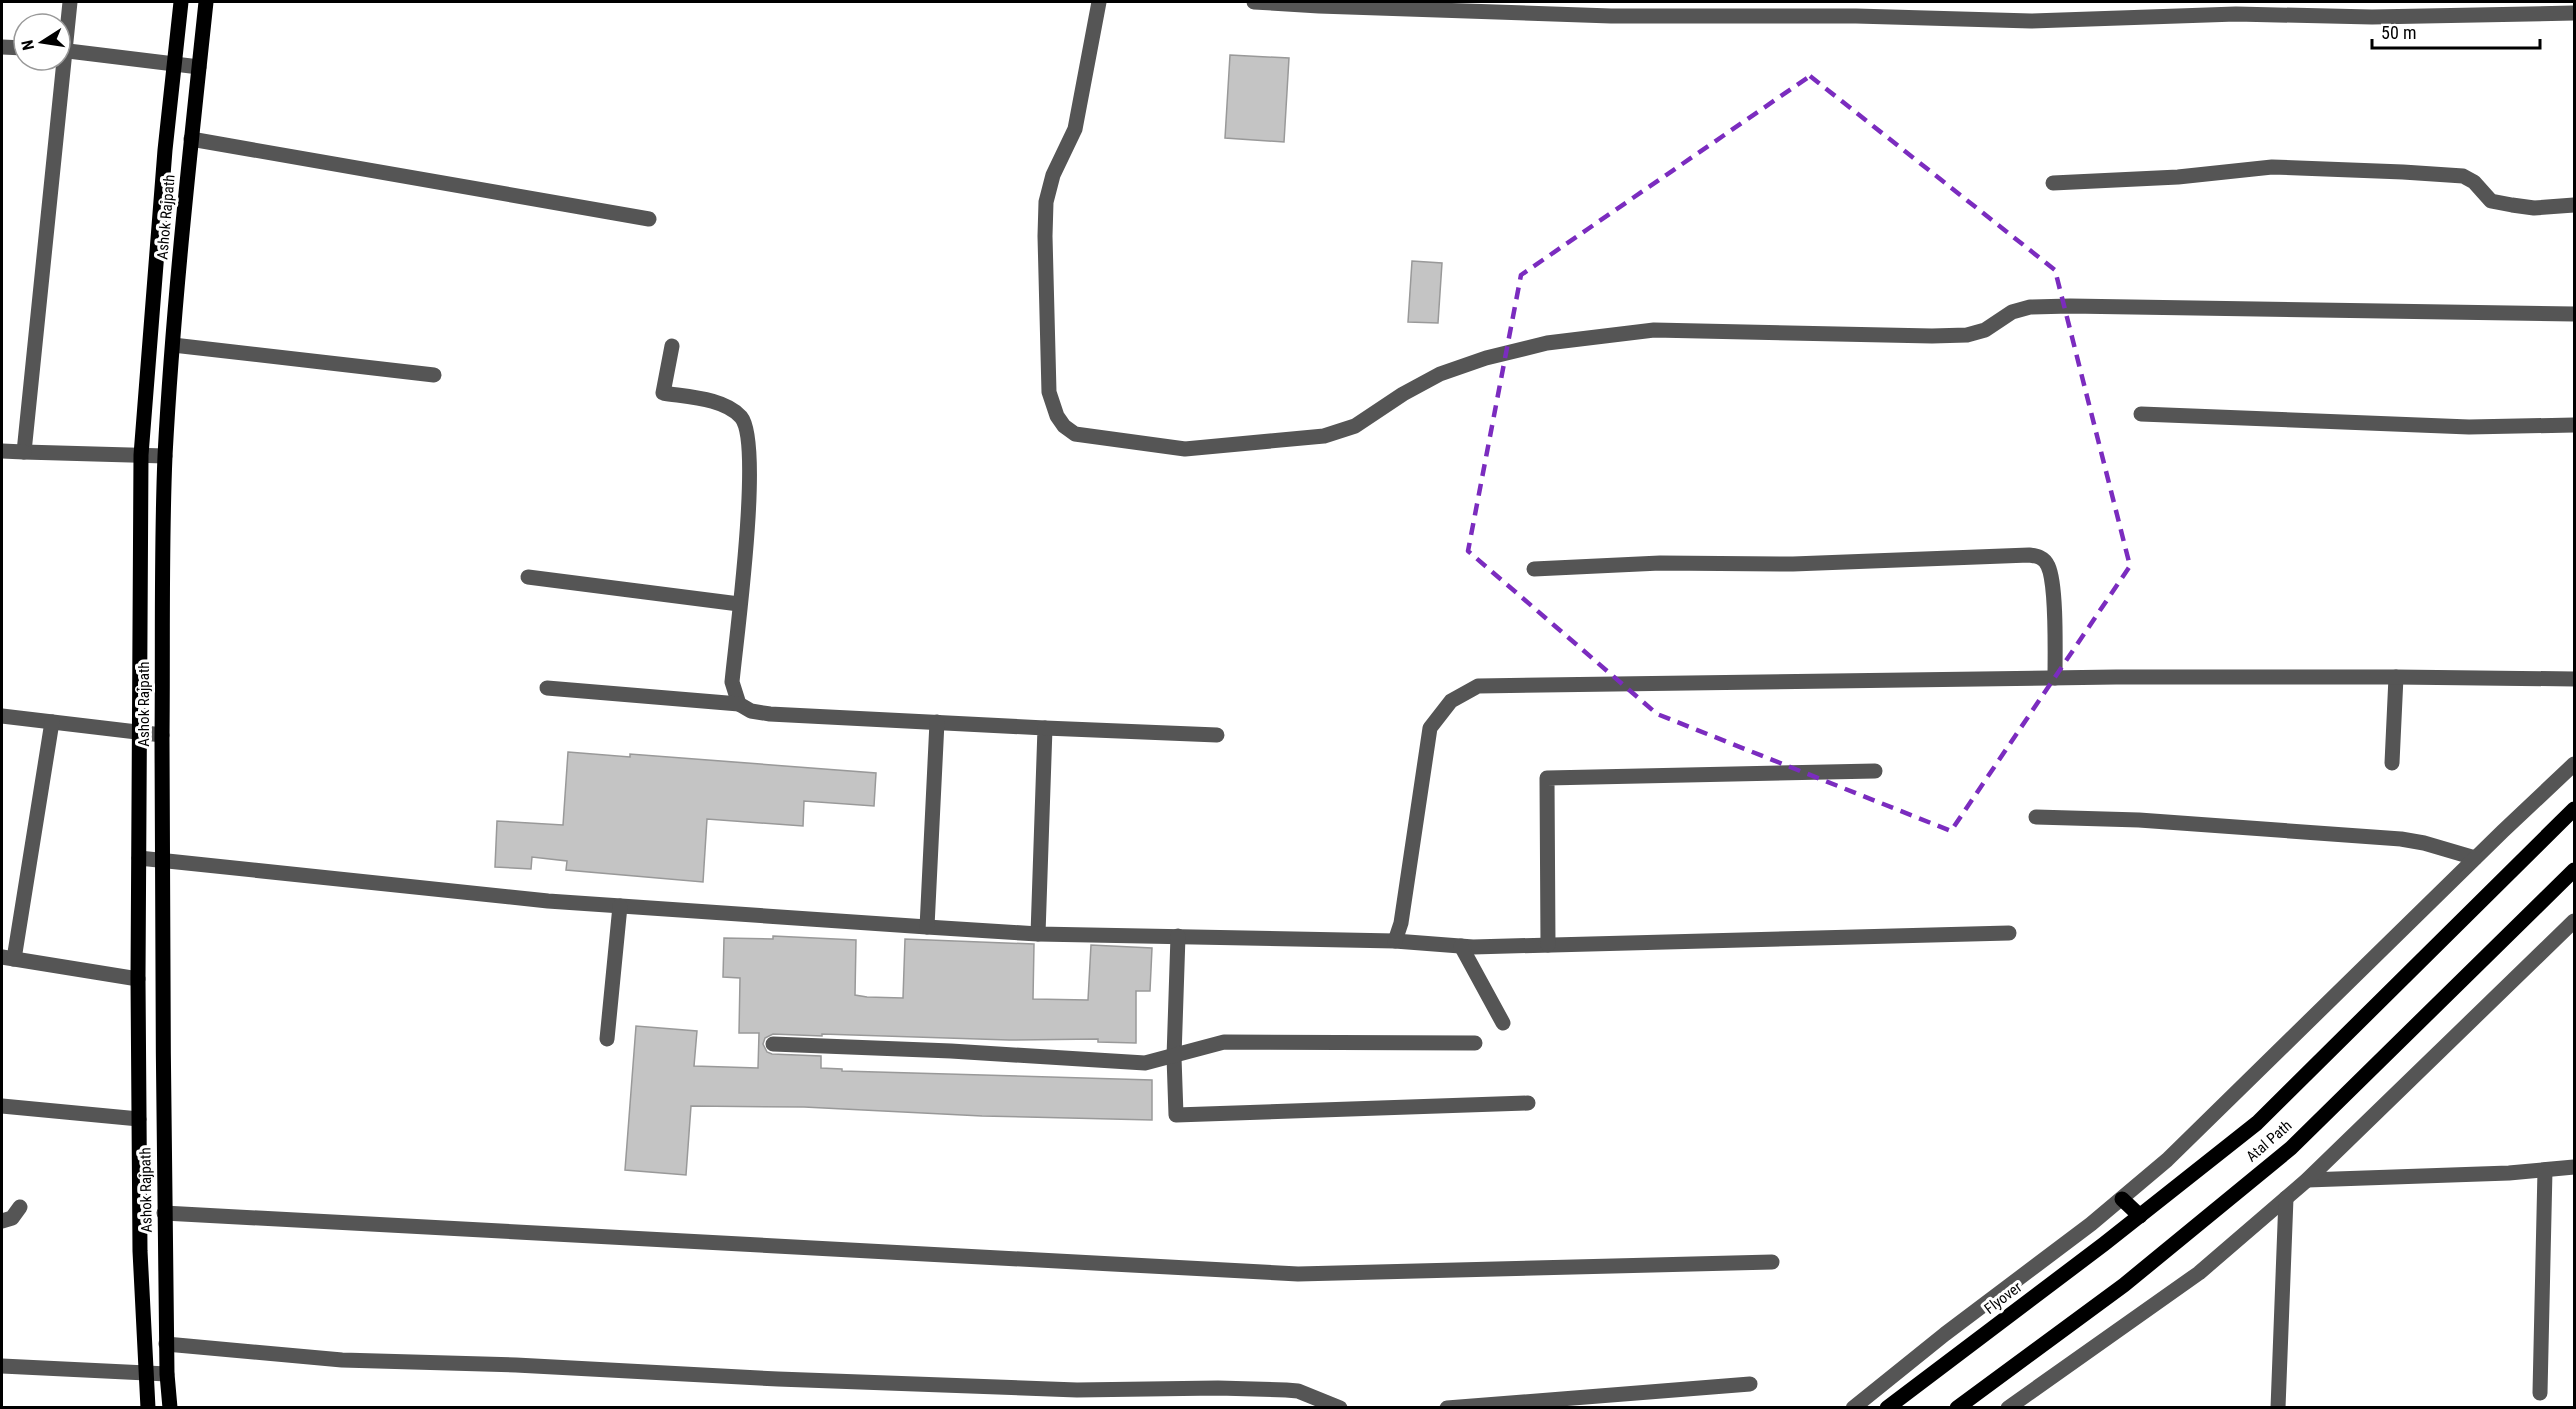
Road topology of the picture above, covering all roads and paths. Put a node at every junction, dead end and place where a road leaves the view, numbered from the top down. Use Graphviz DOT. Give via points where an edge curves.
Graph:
graph roads {
  1 [pos="181,2"];
  2 [pos="206,2"];
  3 [pos="1099,2"];
  4 [pos="1254,2"];
  5 [pos="2574,13"];
  6 [pos="72,51"];
  7 [pos="173,63"];
  8 [pos="200,67"];
  9 [pos="60,72"];
  10 [pos="191,139"];
  11 [pos="2053,183"];
  12 [pos="2574,205"];
  13 [pos="649,219"];
  14 [pos="2574,314"];
  15 [pos="172,345"];
  16 [pos="672,346"];
  17 [pos="434,375"];
  18 [pos="2141,414"];
  19 [pos="2574,425"];
  20 [pos="2,451"];
  21 [pos="24,452"];
  22 [pos="141,456"];
  23 [pos="165,456"];
  24 [pos="1534,569"];
  25 [pos="528,577"];
  26 [pos="739,604"];
  27 [pos="2396,676"];
  28 [pos="2055,678"];
  29 [pos="2574,679"];
  30 [pos="547,688"];
  31 [pos="739,705"];
  32 [pos="2,716"];
  33 [pos="936,722"];
  34 [pos="52,723"];
  35 [pos="1045,728"];
  36 [pos="141,732"];
  37 [pos="162,735"];
  38 [pos="1217,735"];
  39 [pos="2392,763"];
  40 [pos="2574,764"];
  41 [pos="1875,771"];
  42 [pos="2574,809"];
  43 [pos="2036,817"];
  44 [pos="139,858"];
  45 [pos="2475,858"];
  46 [pos="162,861"];
  47 [pos="2574,870"];
  48 [pos="620,906"];
  49 [pos="2574,921"];
  50 [pos="927,927"];
  51 [pos="2009,933"];
  52 [pos="1038,934"];
  53 [pos="1178,936"];
  54 [pos="1395,941"];
  55 [pos="1548,945"];
  56 [pos="1461,946"];
  57 [pos="8,958"];
  58 [pos="138,979"];
  59 [pos="1503,1023"];
  60 [pos="607,1039"];
  61 [pos="1475,1043"];
  62 [pos="773,1044"];
  63 [pos="1174,1057"];
  64 [pos="1528,1103"];
  65 [pos="2,1106"];
  66 [pos="139,1119"];
  67 [pos="2574,1167"];
  68 [pos="2544,1170"];
  69 [pos="2307,1180"];
  70 [pos="2286,1198"];
  71 [pos="2122,1199"];
  72 [pos="20,1207"];
  73 [pos="164,1213"];
  74 [pos="2140,1216"];
  75 [pos="2,1221"];
  76 [pos="1772,1262"];
  77 [pos="166,1344"];
  78 [pos="2,1366"];
  79 [pos="146,1373"];
  80 [pos="167,1374"];
  81 [pos="1750,1384"];
  82 [pos="2540,1393"];
  83 [pos="148,1407"];
  84 [pos="170,1407"];
  85 [pos="1340,1407"];
  86 [pos="1447,1407"];
  87 [pos="1853,1407"];
  88 [pos="1887,1407"];
  89 [pos="1958,1407"];
  90 [pos="2008,1407"];
  91 [pos="2278,1407"];
  1 -- 7 [label="main road, Ashok Rajpath"];
  2 -- 8 [label="main road, Ashok Rajpath"];
  3 -- 14 [label="street" via="1075,129 1053,175 1046,202 1049,392 1057,416 1075,434 1185,449 1324,436 1355,426 1403,393 1440,374 1486,358 1547,343 1654,330 1967,335 1985,330 2012,312 2030,307 2070,306"];
  4 -- 5 [label="street" via="1611,15 2031,21 2236,14 2372,17"];
  6 -- 7 [label="street"];
  7 -- 8 [label="street"];
  7 -- 22 [label="main road, Ashok Rajpath"];
  8 -- 10 [label="main road, Ashok Rajpath"];
  9 -- 21 [label="street"];
  10 -- 13 [label="street"];
  10 -- 15 [label="main road, Ashok Rajpath"];
  11 -- 12 [label="street" via="2178,177 2272,167 2403,172 2463,176 2491,201 2534,208"];
  15 -- 17 [label="street"];
  15 -- 23 [label="main road, Ashok Rajpath"];
  16 -- 26 [label="street" via="663,393 722,406 743,419 750,447 751,483"];
  18 -- 19 [label="street" via="2469,427"];
  20 -- 21 [label="street"];
  21 -- 22 [label="street"];
  22 -- 23 [label="street"];
  22 -- 36 [label="main road, Ashok Rajpath"];
  23 -- 37 [label="main road, Ashok Rajpath"];
  24 -- 28 [label="street" via="1660,563 1793,564 2040,557 2048,564 2052,582"];
  25 -- 26 [label="street"];
  26 -- 31 [label="street" via="732,682"];
  27 -- 28 [label="street"];
  27 -- 29 [label="street"];
  27 -- 39 [label="street"];
  28 -- 54 [label="street" via="1478,686 1451,701 1430,728 1403,913"];
  30 -- 31 [label="street"];
  31 -- 33 [label="street" via="770,714"];
  32 -- 34 [label="street"];
  33 -- 35 [label="street"];
  33 -- 50 [label="street"];
  34 -- 36 [label="street"];
  34 -- 57 [label="street"];
  35 -- 38 [label="street"];
  35 -- 52 [label="street"];
  36 -- 37 [label="street"];
  36 -- 44 [label="main road, Ashok Rajpath"];
  37 -- 46 [label="main road, Ashok Rajpath"];
  40 -- 45 [label="street"];
  41 -- 55 [label="street" via="1547,778"];
  42 -- 74 [label="main road, Flyover" via="2257,1123"];
  43 -- 45 [label="street" via="2139,820 2401,839"];
  44 -- 46 [label="street"];
  44 -- 58 [label="main road, Ashok Rajpath"];
  45 -- 71 [label="street" via="2167,1160"];
  46 -- 48 [label="street"];
  46 -- 73 [label="main road, Ashok Rajpath"];
  47 -- 89 [label="main road, Atal Path" via="2291,1148 2124,1285"];
  48 -- 50 [label="street"];
  48 -- 60 [label="street"];
  49 -- 69 [label="street"];
  50 -- 52 [label="street"];
  51 -- 55 [label="street"];
  52 -- 53 [label="street"];
  53 -- 54 [label="street"];
  53 -- 63 [label="street"];
  54 -- 56 [label="street"];
  55 -- 56 [label="street"];
  56 -- 59 [label="street"];
  57 -- 58 [label="street"];
  58 -- 66 [label="main road, Ashok Rajpath"];
  61 -- 63 [label="street" via="1224,1042"];
  62 -- 63 [label="street" via="1145,1063"];
  63 -- 64 [label="street" via="1176,1115"];
  65 -- 66 [label="street"];
  66 -- 79 [label="main road, Ashok Rajpath"];
  67 -- 68 [label="street"];
  68 -- 69 [label="street"];
  68 -- 82 [label="street"];
  69 -- 70 [label="street"];
  70 -- 90 [label="street" via="2199,1273"];
  70 -- 91 [label="street"];
  71 -- 74 [label="main road"];
  71 -- 87 [label="street"];
  72 -- 75 [label="street" via="12,1218"];
  73 -- 76 [label="street" via="1298,1274"];
  73 -- 77 [label="main road, Ashok Rajpath"];
  74 -- 88 [label="main road, Flyover"];
  77 -- 80 [label="main road, Ashok Rajpath"];
  77 -- 85 [label="street" via="342,1360 778,1378 1077,1390 1286,1390"];
  78 -- 79 [label="street"];
  79 -- 80 [label="street"];
  79 -- 83 [label="main road, Ashok Rajpath"];
  80 -- 84 [label="main road, Ashok Rajpath"];
  81 -- 86 [label="street"];
}
